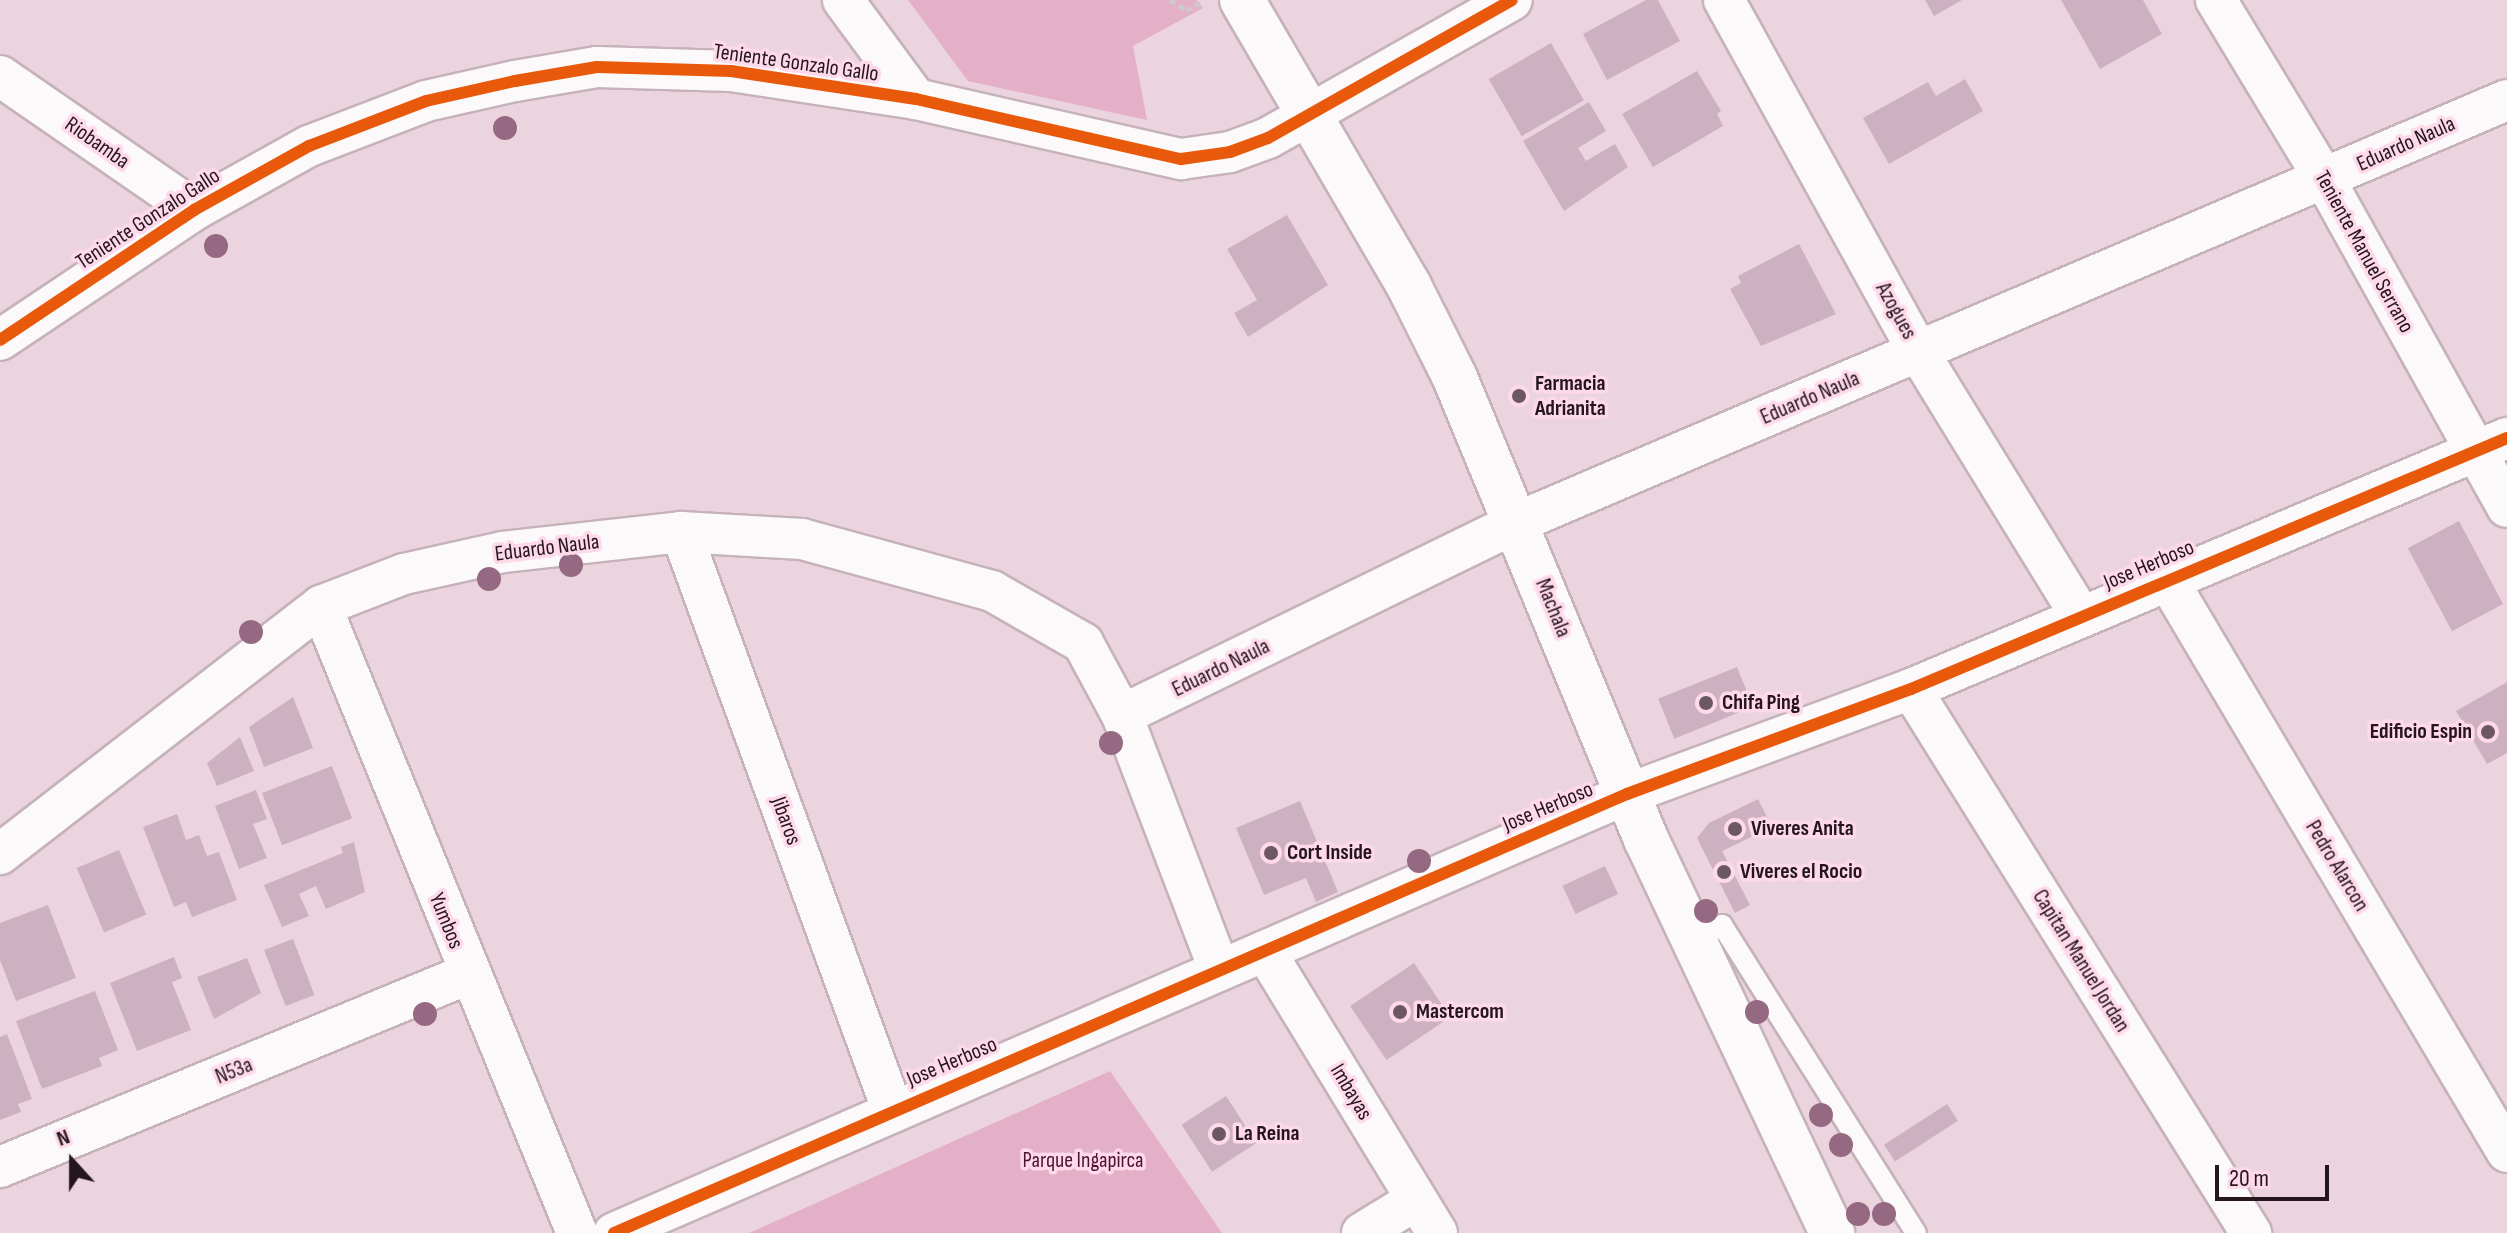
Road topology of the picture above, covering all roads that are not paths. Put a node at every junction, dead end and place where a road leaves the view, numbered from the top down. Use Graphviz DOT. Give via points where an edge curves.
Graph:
graph roads {
  1 [pos="843,0"];
  2 [pos="1242,0"];
  3 [pos="1512,0"];
  4 [pos="1724,0"];
  5 [pos="2216,0"];
  6 [pos="0,76"];
  7 [pos="916,99"];
  8 [pos="2507,100"];
  9 [pos="1308,117"];
  10 [pos="2325,180"];
  11 [pos="194,210"];
  12 [pos="0,340"];
  13 [pos="1919,353"];
  14 [pos="2492,445"];
  15 [pos="2507,507"];
  16 [pos="1518,522"];
  17 [pos="681,532"];
  18 [pos="2167,579"];
  19 [pos="321,606"];
  20 [pos="2081,616"];
  21 [pos="1911,689"];
  22 [pos="1122,715"];
  23 [pos="1627,794"];
  24 [pos="0,854"];
  25 [pos="1693,940"];
  26 [pos="1265,951"];
  27 [pos="1219,969"];
  28 [pos="468,974"];
  29 [pos="892,1109"];
  30 [pos="2507,1152"];
  31 [pos="0,1167"];
  32 [pos="1416,1200"];
  33 [pos="577,1233"];
  34 [pos="614,1233"];
  35 [pos="1362,1233"];
  36 [pos="1437,1233"];
  37 [pos="1832,1233"];
  38 [pos="1916,1233"];
  39 [pos="2251,1233"];
  1 -- 7 [label="street"];
  2 -- 9 [label="main road, Machala"];
  3 -- 9 [label="street, Teniente Gonzalo Gallo"];
  4 -- 13 [label="street, Azogues"];
  5 -- 10 [label="street, Teniente Manuel Serrano"];
  6 -- 11 [label="street, Riobamba"];
  7 -- 9 [label="street, Teniente Gonzalo Gallo" via="1181,159 1230,152"];
  7 -- 11 [label="street, Teniente Gonzalo Gallo" via="731,71 597,67 426,101 309,146"];
  8 -- 10 [label="street, Eduardo Naula"];
  9 -- 16 [label="main road, Machala" via="1409,286"];
  10 -- 13 [label="street, Eduardo Naula"];
  10 -- 14 [label="street, Teniente Manuel Serrano"];
  11 -- 12 [label="street, Teniente Gonzalo Gallo"];
  13 -- 16 [label="street, Eduardo Naula"];
  13 -- 20 [label="street, Azogues"];
  14 -- 15 [label="street, Teniente Manuel Serrano"];
  14 -- 18 [label="street, Jose Herboso"];
  16 -- 22 [label="street, Eduardo Naula"];
  16 -- 23 [label="main road, Machala"];
  17 -- 19 [label="street, Eduardo Naula" via="503,552 404,574"];
  17 -- 22 [label="street, Eduardo Naula" via="802,539 992,591 1083,643"];
  17 -- 29 [label="street, Jibaros"];
  18 -- 20 [label="street, Jose Herboso"];
  18 -- 30 [label="street, Pedro Alarcon"];
  19 -- 24 [label="street, Eduardo Naula"];
  19 -- 28 [label="street, Yumbos"];
  20 -- 21 [label="street, Jose Herboso"];
  21 -- 23 [label="street, Jose Herboso"];
  21 -- 39 [label="street, Capitan Manuel Jordan"];
  22 -- 27 [label="street, Eduardo Naula"];
  23 -- 25 [label="main road, Machala"];
  23 -- 26 [label="street, Jose Herboso"];
  25 -- 37 [label="main road, Machala"];
  25 -- 38 [label="lane" via="1722,925"];
  26 -- 27 [label="street, Jose Herboso"];
  26 -- 32 [label="street, Imbayas"];
  27 -- 29 [label="street, Jose Herboso"];
  28 -- 31 [label="street, N53a"];
  28 -- 33 [label="street, Yumbos"];
  29 -- 34 [label="street, Jose Herboso"];
  32 -- 35 [label="street"];
  32 -- 36 [label="street, Imbayas"];
}
